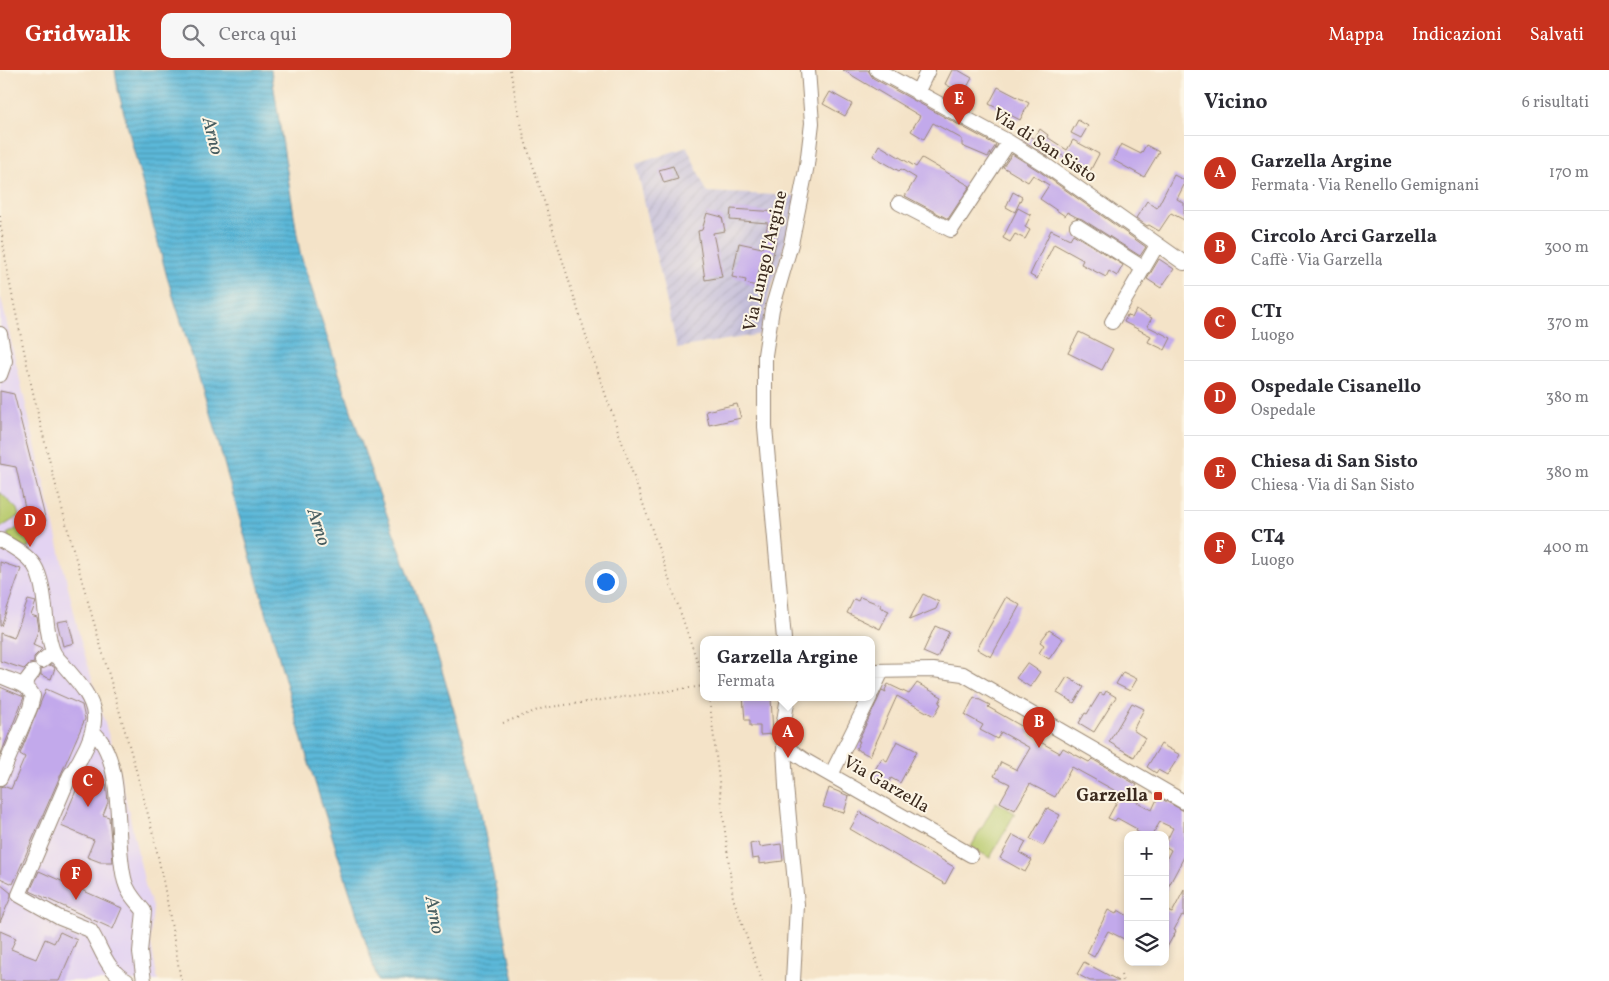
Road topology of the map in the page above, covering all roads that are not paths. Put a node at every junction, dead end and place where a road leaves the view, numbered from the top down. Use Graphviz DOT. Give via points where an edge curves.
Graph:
graph roads {
  1 [pos="808,70"];
  2 [pos="877,70"];
  3 [pos="928,70"];
  4 [pos="917,93"];
  5 [pos="1010,142"];
  6 [pos="899,203"];
  7 [pos="1077,226"];
  8 [pos="1157,245"];
  9 [pos="1184,263"];
  10 [pos="1143,268"];
  11 [pos="1112,322"];
  12 [pos="0,334"];
  13 [pos="0,375"];
  14 [pos="0,540"];
  15 [pos="784,636"];
  16 [pos="53,652"];
  17 [pos="877,671"];
  18 [pos="0,676"];
  19 [pos="23,685"];
  20 [pos="787,701"];
  21 [pos="868,701"];
  22 [pos="92,731"];
  23 [pos="784,746"];
  24 [pos="831,775"];
  25 [pos="0,778"];
  26 [pos="1184,802"];
  27 [pos="971,856"];
  28 [pos="126,981"];
  29 [pos="144,981"];
  30 [pos="793,981"];
  1 -- 15 [label="street, Via Lungo l'Argine" via="812,123 807,165 791,244 772,309 765,355 765,427"];
  2 -- 4 [label="street, Via di San Sisto"];
  3 -- 4 [label="street"];
  4 -- 5 [label="street, Via di San Sisto"];
  5 -- 6 [label="street" via="951,230"];
  5 -- 8 [label="street, Via di San Sisto"];
  7 -- 10 [label="street"];
  8 -- 9 [label="street, Via di San Sisto"];
  8 -- 10 [label="street"];
  10 -- 11 [label="street"];
  12 -- 13 [label="street" via="5,361"];
  14 -- 16 [label="street" via="30,560 37,571"];
  16 -- 19 [label="street"];
  16 -- 22 [label="street" via="88,697 94,717"];
  17 -- 26 [label="street" via="940,670 963,674"];
  18 -- 19 [label="street"];
  19 -- 25 [label="street" via="32,693 32,701"];
  20 -- 23 [label="street" via="783,722"];
  21 -- 24 [label="street"];
  22 -- 28 [label="street" via="19,895 60,918 90,930 101,954"];
  22 -- 29 [label="street" via="100,737 114,773 125,883 144,912 140,952"];
  23 -- 24 [label="street, Via Garzella"];
  23 -- 30 [label="street" via="797,905"];
  24 -- 27 [label="street, Via Garzella"];
}
